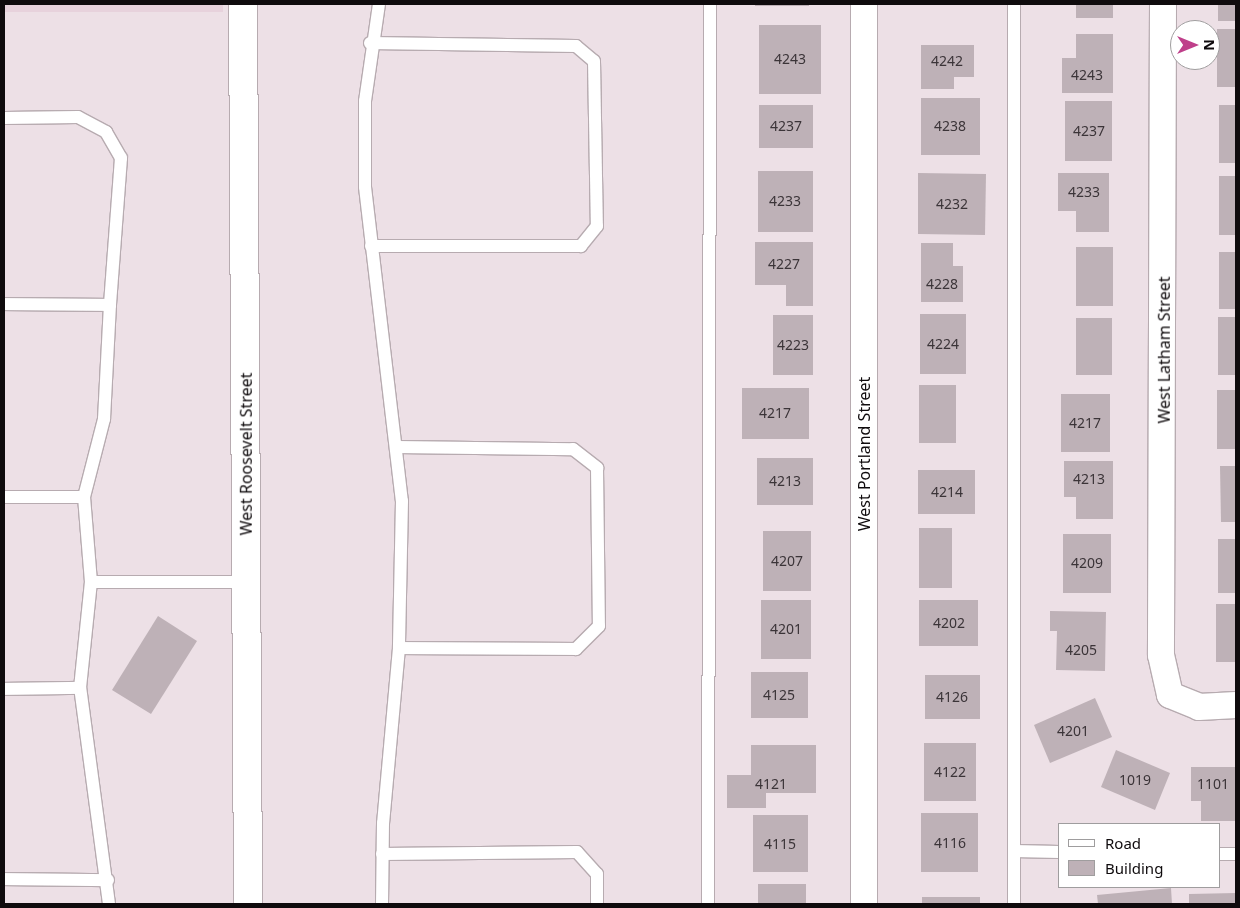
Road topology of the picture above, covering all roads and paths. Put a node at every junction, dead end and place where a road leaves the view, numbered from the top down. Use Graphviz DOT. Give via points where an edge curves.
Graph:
graph roads {
  1 [pos="243,4"];
  2 [pos="378,4"];
  3 [pos="710,4"];
  4 [pos="864,4"];
  5 [pos="1014,4"];
  6 [pos="1163,4"];
  7 [pos="370,43"];
  8 [pos="4,118"];
  9 [pos="371,246"];
  10 [pos="4,304"];
  11 [pos="110,304"];
  12 [pos="397,447"];
  13 [pos="84,496"];
  14 [pos="4,497"];
  15 [pos="91,582"];
  16 [pos="246,582"];
  17 [pos="399,648"];
  18 [pos="80,688"];
  19 [pos="4,689"];
  20 [pos="1236,705"];
  21 [pos="1014,851"];
  22 [pos="1058,852"];
  23 [pos="382,854"];
  24 [pos="1220,854"];
  25 [pos="1236,854"];
  26 [pos="4,880"];
  27 [pos="108,880"];
  28 [pos="109,904"];
  29 [pos="248,904"];
  30 [pos="382,904"];
  31 [pos="597,904"];
  32 [pos="708,904"];
  33 [pos="864,904"];
  34 [pos="1014,904"];
  1 -- 16 [label="street, West Roosevelt Street"];
  2 -- 7 [label="lane"];
  3 -- 32 [label="lane"];
  4 -- 33 [label="street, West Portland Street"];
  5 -- 21 [label="lane"];
  6 -- 20 [label="street, West Latham Street" via="1161,655 1170,695 1199,707"];
  7 -- 9 [label="lane" via="365,187"];
  7 -- 9 [label="lane" via="576,46 594,61 597,226 581,246"];
  8 -- 11 [label="lane" via="78,117 106,132 121,158"];
  9 -- 12 [label="lane"];
  10 -- 11 [label="lane"];
  11 -- 13 [label="lane" via="104,419"];
  12 -- 17 [label="lane" via="402,501"];
  12 -- 17 [label="lane" via="573,449 597,468 599,626 576,649"];
  13 -- 14 [label="lane"];
  13 -- 15 [label="lane"];
  15 -- 16 [label="lane"];
  15 -- 18 [label="lane"];
  16 -- 29 [label="street, West Roosevelt Street"];
  17 -- 23 [label="lane"];
  18 -- 19 [label="lane"];
  18 -- 27 [label="lane"];
  21 -- 22 [label="lane"];
  21 -- 34 [label="lane"];
  23 -- 30 [label="lane"];
  23 -- 31 [label="lane" via="577,852 597,874"];
  24 -- 25 [label="lane"];
  26 -- 27 [label="lane"];
  27 -- 28 [label="lane"];
}
